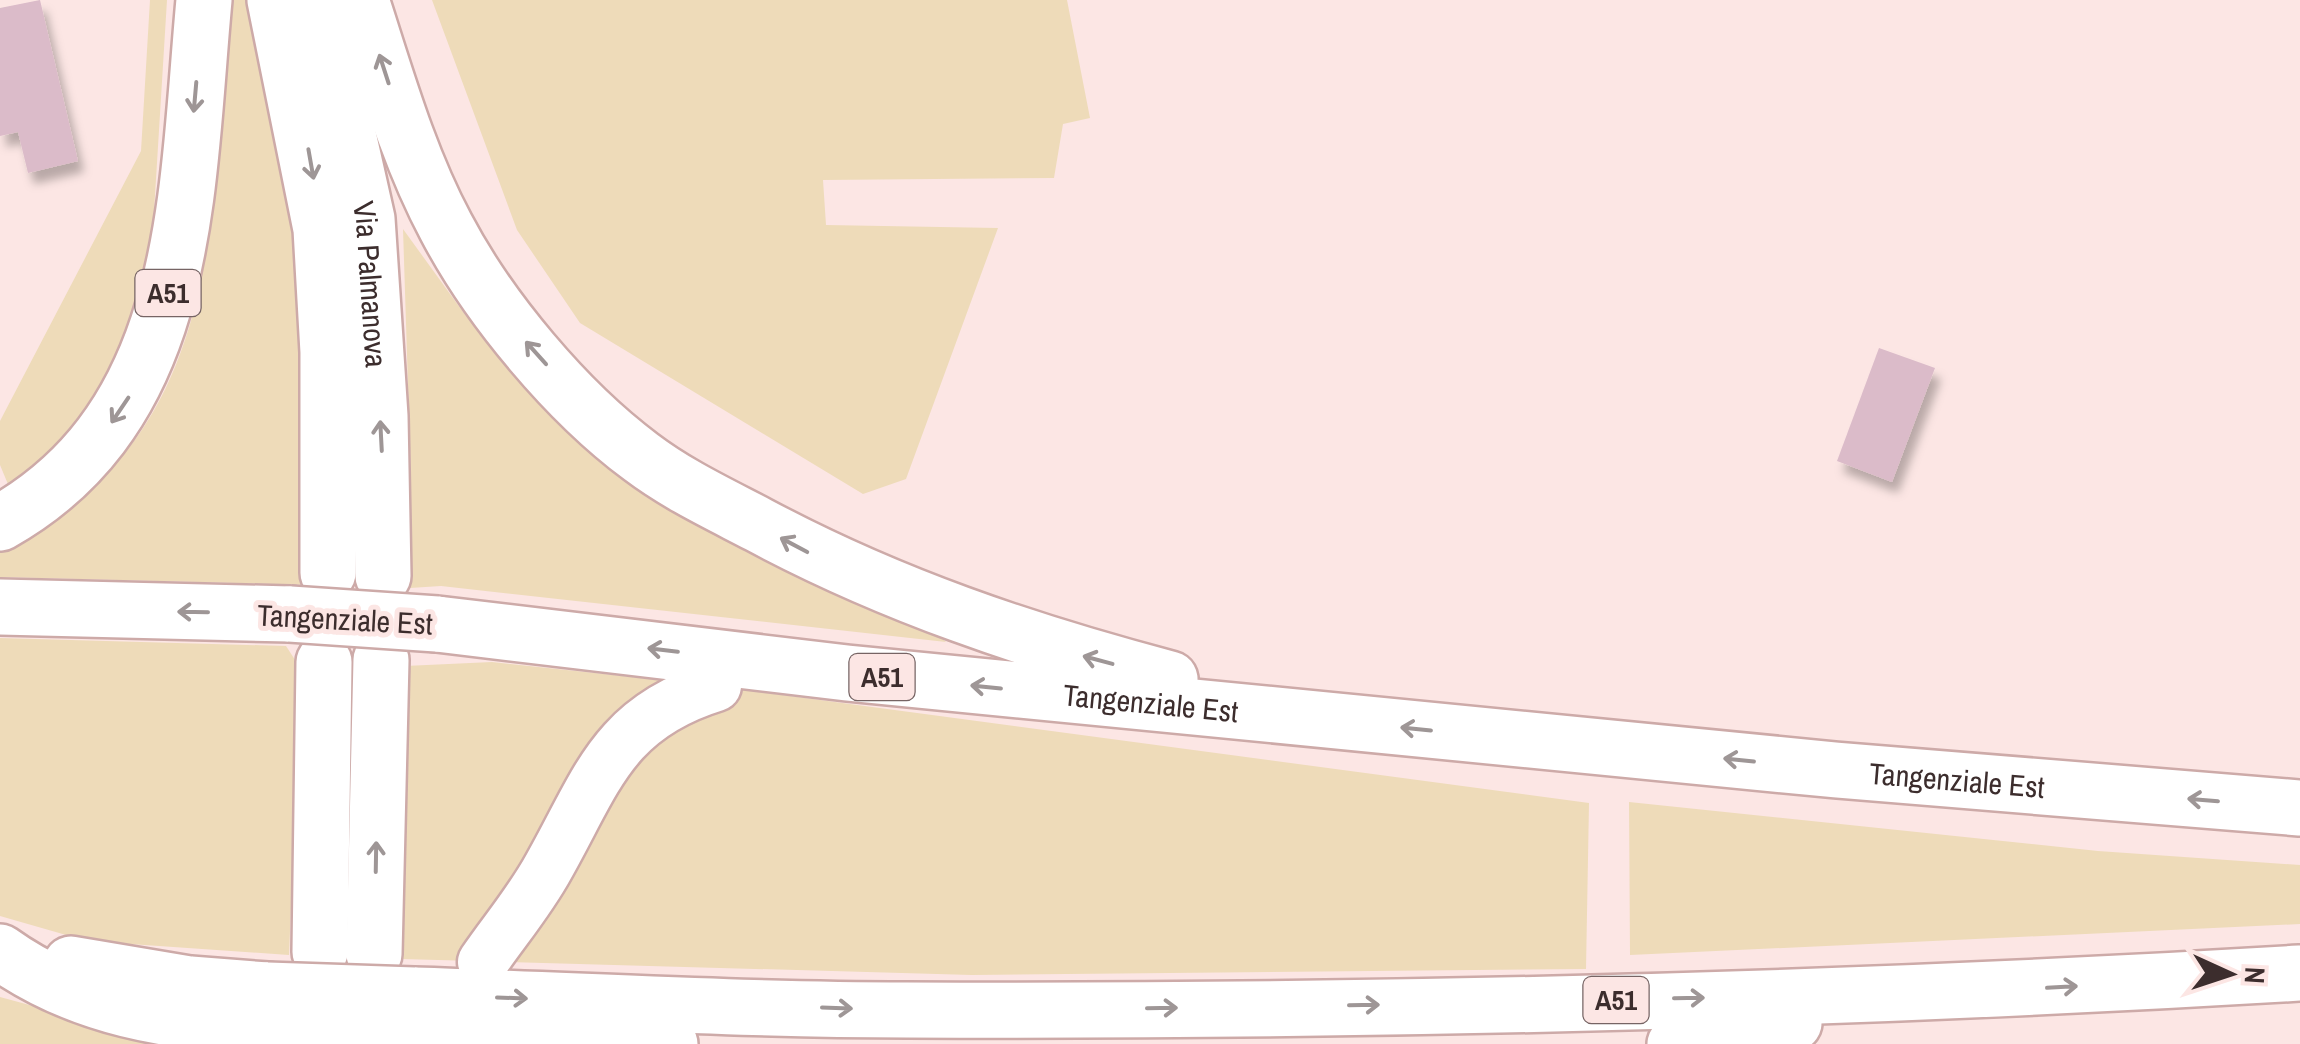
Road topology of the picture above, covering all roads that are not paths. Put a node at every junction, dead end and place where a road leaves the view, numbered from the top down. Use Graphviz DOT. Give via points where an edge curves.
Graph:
graph roads {
  1 [pos="204,0"];
  2 [pos="275,0"];
  3 [pos="318,0"];
  4 [pos="362,0"];
  5 [pos="0,523"];
  6 [pos="328,573"];
  7 [pos="382,576"];
  8 [pos="0,607"];
  9 [pos="381,660"];
  10 [pos="324,662"];
  11 [pos="716,686"];
  12 [pos="1327,720"];
  13 [pos="2300,808"];
  14 [pos="0,951"];
  15 [pos="320,952"];
  16 [pos="374,954"];
  17 [pos="484,962"];
  18 [pos="2300,974"];
  19 [pos="1965,993"];
  20 [pos="414,1014"];
  21 [pos="670,1044"];
  22 [pos="1674,1044"];
  1 -- 5 [label="highway, A51, one-way" via="179,235 148,356 120,413 78,465"];
  2 -- 6 [label="highway, Via Palmanova, one-way" via="321,229"];
  7 -- 3 [label="highway, Via Palmanova, one-way" via="367,219"];
  12 -- 4 [label="highway, one-way" via="958,616 804,551 639,456 528,346 468,265 422,178"];
  12 -- 8 [label="highway, Tangenziale Est / A51, one-way, bridge" via="847,674 437,624"];
  16 -- 9 [label="highway, one-way"];
  10 -- 15 [label="highway"];
  11 -- 17 [label="lane" via="660,708 598,770 538,886"];
  13 -- 12 [label="highway, Tangenziale Est / A51, one-way"];
  14 -- 20 [label="highway, A51, bridge" via="136,976 266,1010"];
  19 -- 18 [label="highway, A51, one-way"];
  20 -- 19 [label="highway, A51, one-way"];
  19 -- 22 [label="highway, A51"];
  20 -- 21 [label="highway"];
}
